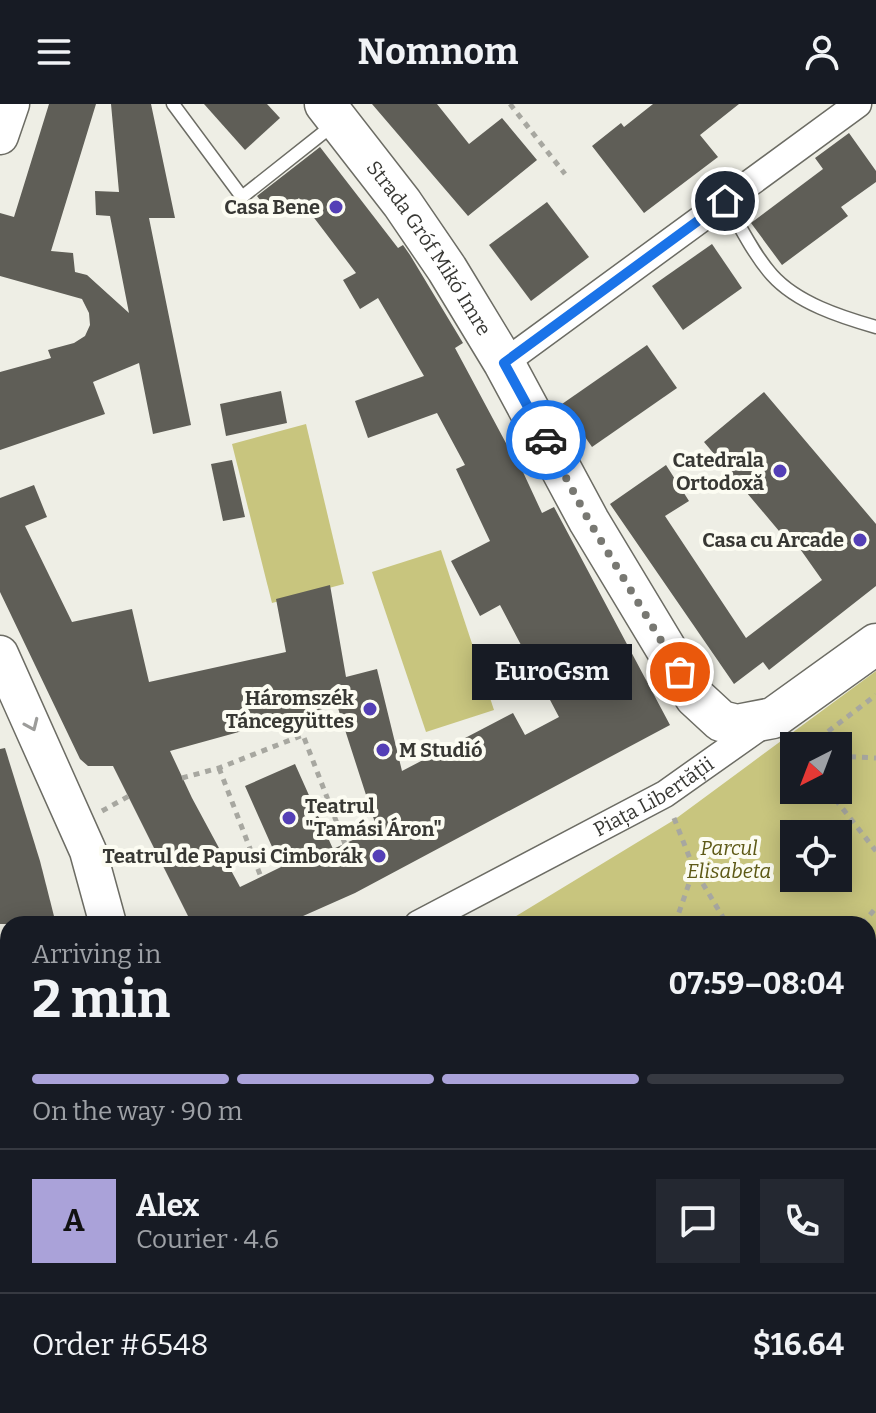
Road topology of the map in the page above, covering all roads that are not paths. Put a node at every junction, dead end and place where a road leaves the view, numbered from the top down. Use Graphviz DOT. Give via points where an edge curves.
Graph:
graph roads {
  1 [pos="11,104"];
  2 [pos="173,104"];
  3 [pos="858,104"];
  4 [pos="332,112"];
  5 [pos="0,136"];
  6 [pos="725,201"];
  7 [pos="876,327"];
  8 [pos="504,363"];
  9 [pos="876,644"];
  10 [pos="1,659"];
  11 [pos="773,718"];
  12 [pos="106,916"];
  13 [pos="433,916"];
  1 -- 5 [label="main road"];
  2 -- 4 [label="lane" via="242,197"];
  3 -- 6 [label="street"];
  4 -- 8 [label="main road, Strada Gróf Mikó Imre" via="402,203"];
  6 -- 7 [label="lane" via="782,284 827,313"];
  6 -- 8 [label="street"];
  8 -- 11 [label="main road, Strada Gróf Mikó Imre" via="589,521 695,697 721,721 737,725"];
  9 -- 11 [label="main road, Piața Libertății"];
  10 -- 12 [label="main road, one-way" via="88,851"];
  11 -- 13 [label="street, Piața Libertății" via="665,794"];
}
